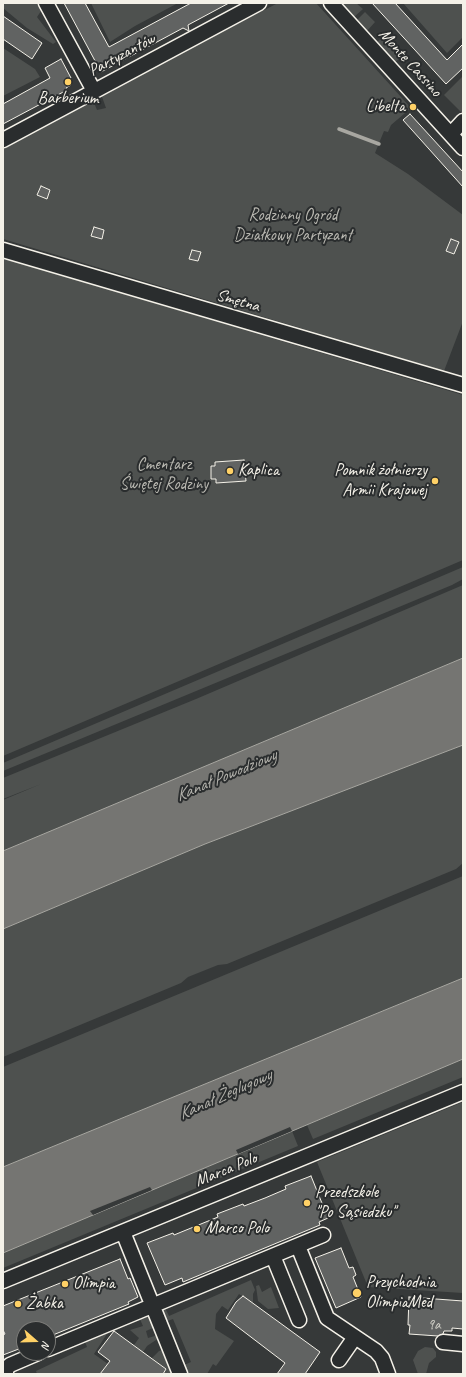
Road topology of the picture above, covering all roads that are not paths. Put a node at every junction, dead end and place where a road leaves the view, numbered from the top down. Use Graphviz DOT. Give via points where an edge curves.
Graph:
graph roads {
  1 [pos="46,3"];
  2 [pos="259,3"];
  3 [pos="331,3"];
  4 [pos="94,91"];
  5 [pos="463,121"];
  6 [pos="451,134"];
  7 [pos="3,140"];
  8 [pos="463,148"];
  9 [pos="3,250"];
  10 [pos="463,385"];
  11 [pos="463,1092"];
  12 [pos="123,1232"];
  13 [pos="323,1235"];
  14 [pos="298,1246"];
  15 [pos="273,1256"];
  16 [pos="3,1281"];
  17 [pos="153,1306"];
  18 [pos="299,1320"];
  19 [pos="355,1337"];
  20 [pos="443,1342"];
  21 [pos="463,1344"];
  22 [pos="56,1346"];
  23 [pos="339,1360"];
  24 [pos="19,1361"];
  25 [pos="6,1374"];
  26 [pos="180,1374"];
  27 [pos="388,1374"];
  1 -- 4 [label="street"];
  2 -- 4 [label="street, Partyzantów"];
  3 -- 6 [label="street, Monte Cassino"];
  4 -- 7 [label="street, Partyzantów"];
  5 -- 6 [label="street"];
  6 -- 8 [label="street, Monte Cassino"];
  9 -- 10 [label="street, Smętna"];
  11 -- 12 [label="street, Marca Polo"];
  12 -- 16 [label="street, Marca Polo"];
  12 -- 17 [label="street"];
  13 -- 14 [label="street"];
  14 -- 15 [label="street"];
  14 -- 19 [label="street" via="327,1318"];
  15 -- 17 [label="street"];
  15 -- 18 [label="street"];
  17 -- 22 [label="street"];
  17 -- 26 [label="street"];
  19 -- 23 [label="street"];
  19 -- 27 [label="street" via="376,1351 382,1358"];
  20 -- 21 [label="street"];
  24 -- 25 [label="street" via="10,1365 6,1369"];
}
